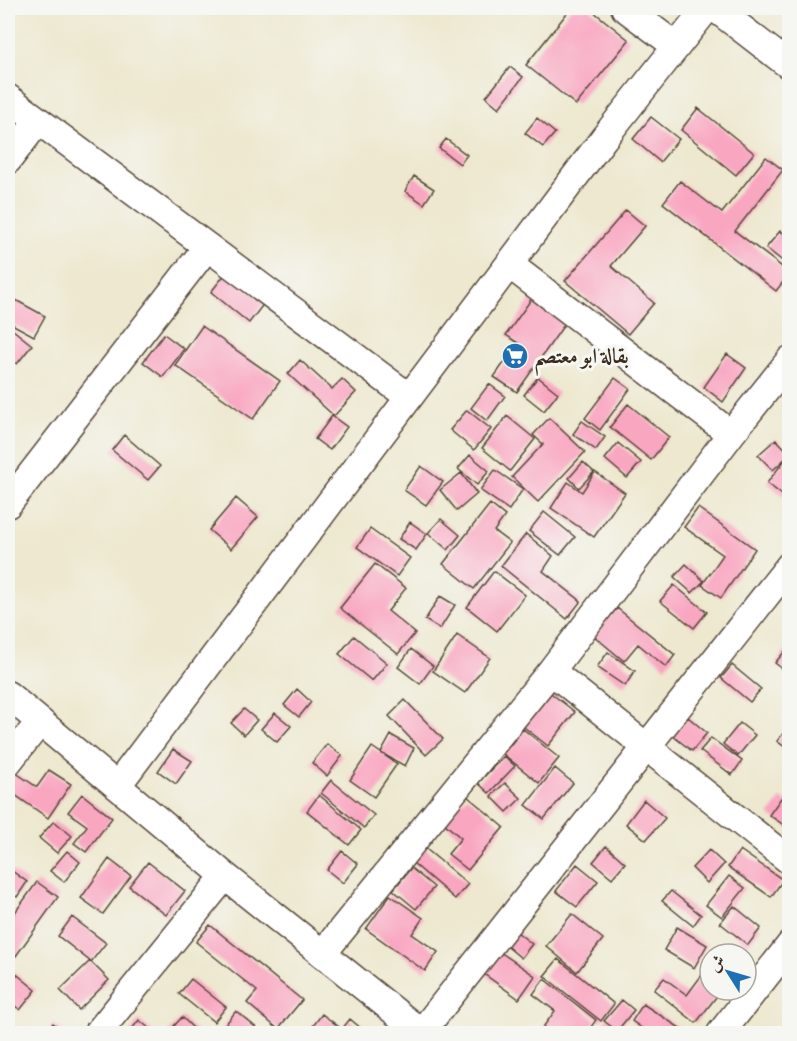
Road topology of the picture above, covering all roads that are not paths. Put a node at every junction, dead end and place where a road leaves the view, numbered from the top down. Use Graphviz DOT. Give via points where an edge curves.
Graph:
graph roads {
  1 [pos="625,8"];
  2 [pos="707,8"];
  3 [pos="715,8"];
  4 [pos="676,46"];
  5 [pos="789,66"];
  6 [pos="8,98"];
  7 [pos="38,121"];
  8 [pos="8,160"];
  9 [pos="207,247"];
  10 [pos="510,265"];
  11 [pos="789,360"];
  12 [pos="409,397"];
  13 [pos="731,434"];
  14 [pos="10,496"];
  15 [pos="789,565"];
  16 [pos="551,671"];
  17 [pos="8,695"];
  18 [pos="39,723"];
  19 [pos="645,747"];
  20 [pos="8,762"];
  21 [pos="117,786"];
  22 [pos="789,861"];
  23 [pos="225,876"];
  24 [pos="789,945"];
  25 [pos="323,953"];
  26 [pos="421,1033"];
  27 [pos="97,1034"];
  28 [pos="720,1034"];
  1 -- 4 [label="street"];
  2 -- 4 [label="street"];
  3 -- 5 [label="street"];
  4 -- 10 [label="street"];
  6 -- 7 [label="street"];
  7 -- 8 [label="street"];
  7 -- 9 [label="street"];
  9 -- 12 [label="street"];
  9 -- 14 [label="street"];
  10 -- 12 [label="street"];
  10 -- 13 [label="street"];
  11 -- 13 [label="street"];
  12 -- 21 [label="street"];
  13 -- 16 [label="street"];
  15 -- 19 [label="street"];
  16 -- 19 [label="street"];
  16 -- 25 [label="street"];
  17 -- 18 [label="street"];
  18 -- 20 [label="street"];
  18 -- 21 [label="street"];
  19 -- 22 [label="street"];
  19 -- 26 [label="street"];
  21 -- 23 [label="street"];
  23 -- 25 [label="street"];
  23 -- 27 [label="street"];
  24 -- 28 [label="street"];
  25 -- 26 [label="street"];
}
